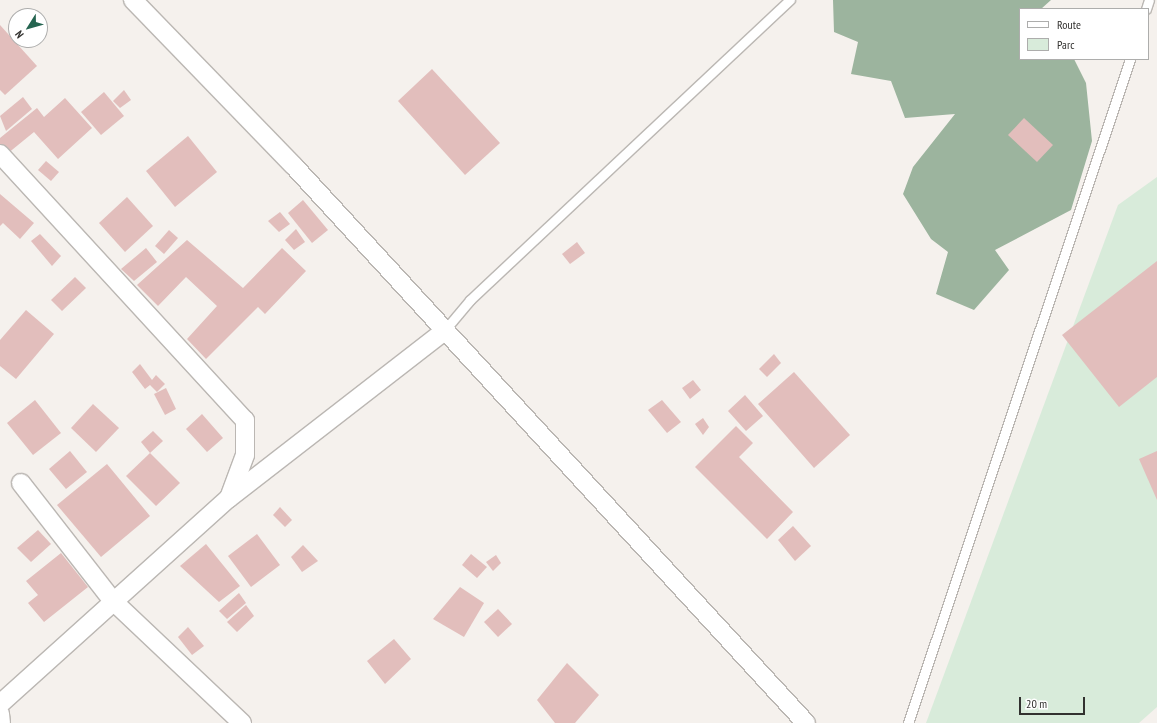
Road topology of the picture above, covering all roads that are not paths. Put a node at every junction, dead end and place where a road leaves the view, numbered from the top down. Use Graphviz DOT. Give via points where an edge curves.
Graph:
graph roads {
  1 [pos="133,0"];
  2 [pos="790,0"];
  3 [pos="1130,60"];
  4 [pos="0,154"];
  5 [pos="444,331"];
  6 [pos="21,483"];
  7 [pos="229,498"];
  8 [pos="112,600"];
  9 [pos="0,704"];
  10 [pos="0,714"];
  11 [pos="1,723"];
  12 [pos="242,723"];
  13 [pos="806,723"];
  14 [pos="908,723"];
  1 -- 5 [label="street" via="293,165"];
  2 -- 5 [label="lane" via="470,300"];
  3 -- 14 [label="lane"];
  4 -- 7 [label="street" via="245,420 245,455"];
  5 -- 7 [label="street"];
  5 -- 13 [label="street"];
  6 -- 8 [label="street"];
  7 -- 8 [label="street"];
  8 -- 9 [label="street"];
  8 -- 12 [label="street"];
  10 -- 11 [label="street"];
}
